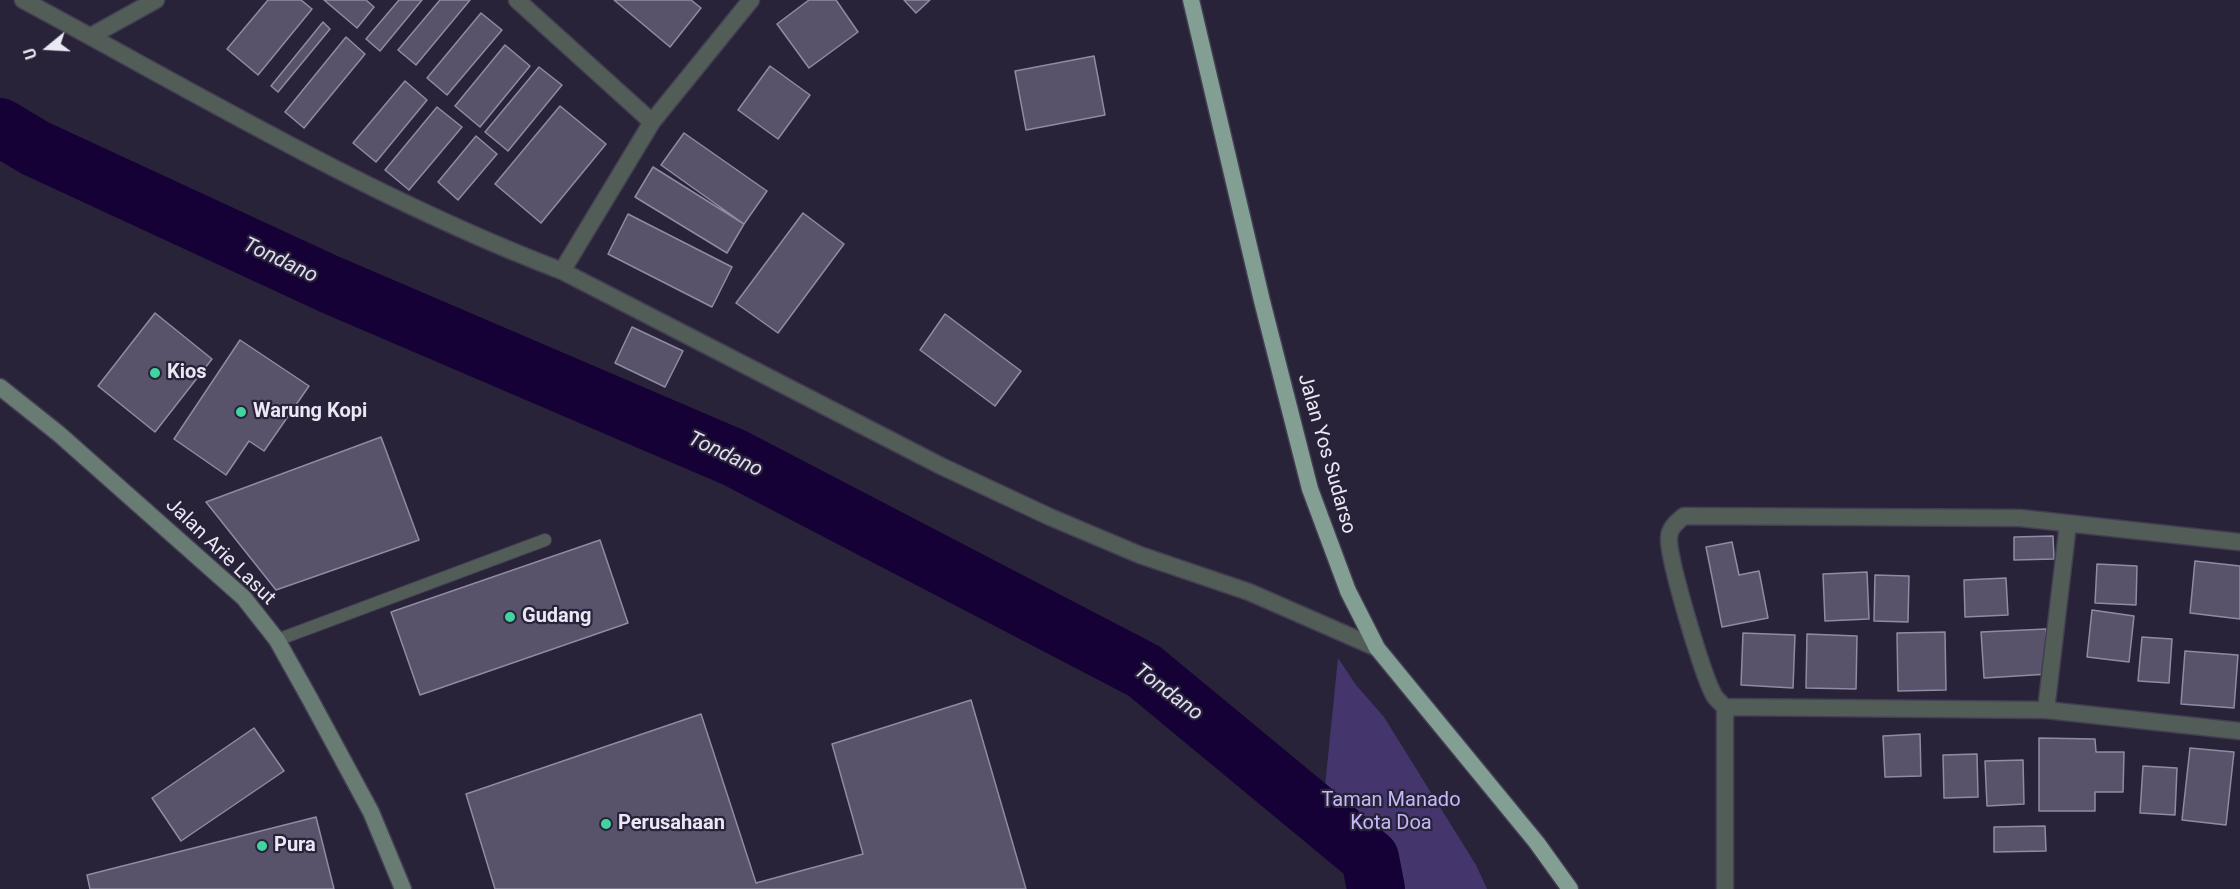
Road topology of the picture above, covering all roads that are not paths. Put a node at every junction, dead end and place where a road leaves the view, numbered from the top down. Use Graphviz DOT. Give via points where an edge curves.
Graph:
graph roads {
  1 [pos="23,0"];
  2 [pos="156,0"];
  3 [pos="517,0"];
  4 [pos="751,0"];
  5 [pos="1191,0"];
  6 [pos="91,36"];
  7 [pos="652,122"];
  8 [pos="562,271"];
  9 [pos="0,387"];
  10 [pos="2068,524"];
  11 [pos="545,540"];
  12 [pos="2240,542"];
  13 [pos="277,640"];
  14 [pos="1377,648"];
  15 [pos="1725,707"];
  16 [pos="2046,710"];
  17 [pos="2240,731"];
  18 [pos="403,889"];
  19 [pos="1570,889"];
  20 [pos="1725,889"];
  1 -- 6 [label="street"];
  2 -- 6 [label="street"];
  3 -- 7 [label="street"];
  4 -- 7 [label="street"];
  5 -- 14 [label="highway, Jalan Yos Sudarso" via="1310,489 1348,591"];
  6 -- 8 [label="street" via="308,156 437,218"];
  7 -- 8 [label="street"];
  8 -- 14 [label="street" via="941,466 1050,517 1140,555 1249,592"];
  9 -- 13 [label="main road, Jalan Arie Lasut" via="77,449 244,598"];
  10 -- 12 [label="street"];
  10 -- 15 [label="street" via="2020,518 1684,516 1672,526 1672,557 1703,668 1715,696"];
  10 -- 16 [label="street"];
  11 -- 13 [label="lane"];
  13 -- 18 [label="main road, Jalan Arie Lasut" via="371,812"];
  14 -- 19 [label="highway, Jalan Yos Sudarso"];
  15 -- 16 [label="street"];
  15 -- 20 [label="street"];
  16 -- 17 [label="street"];
}
